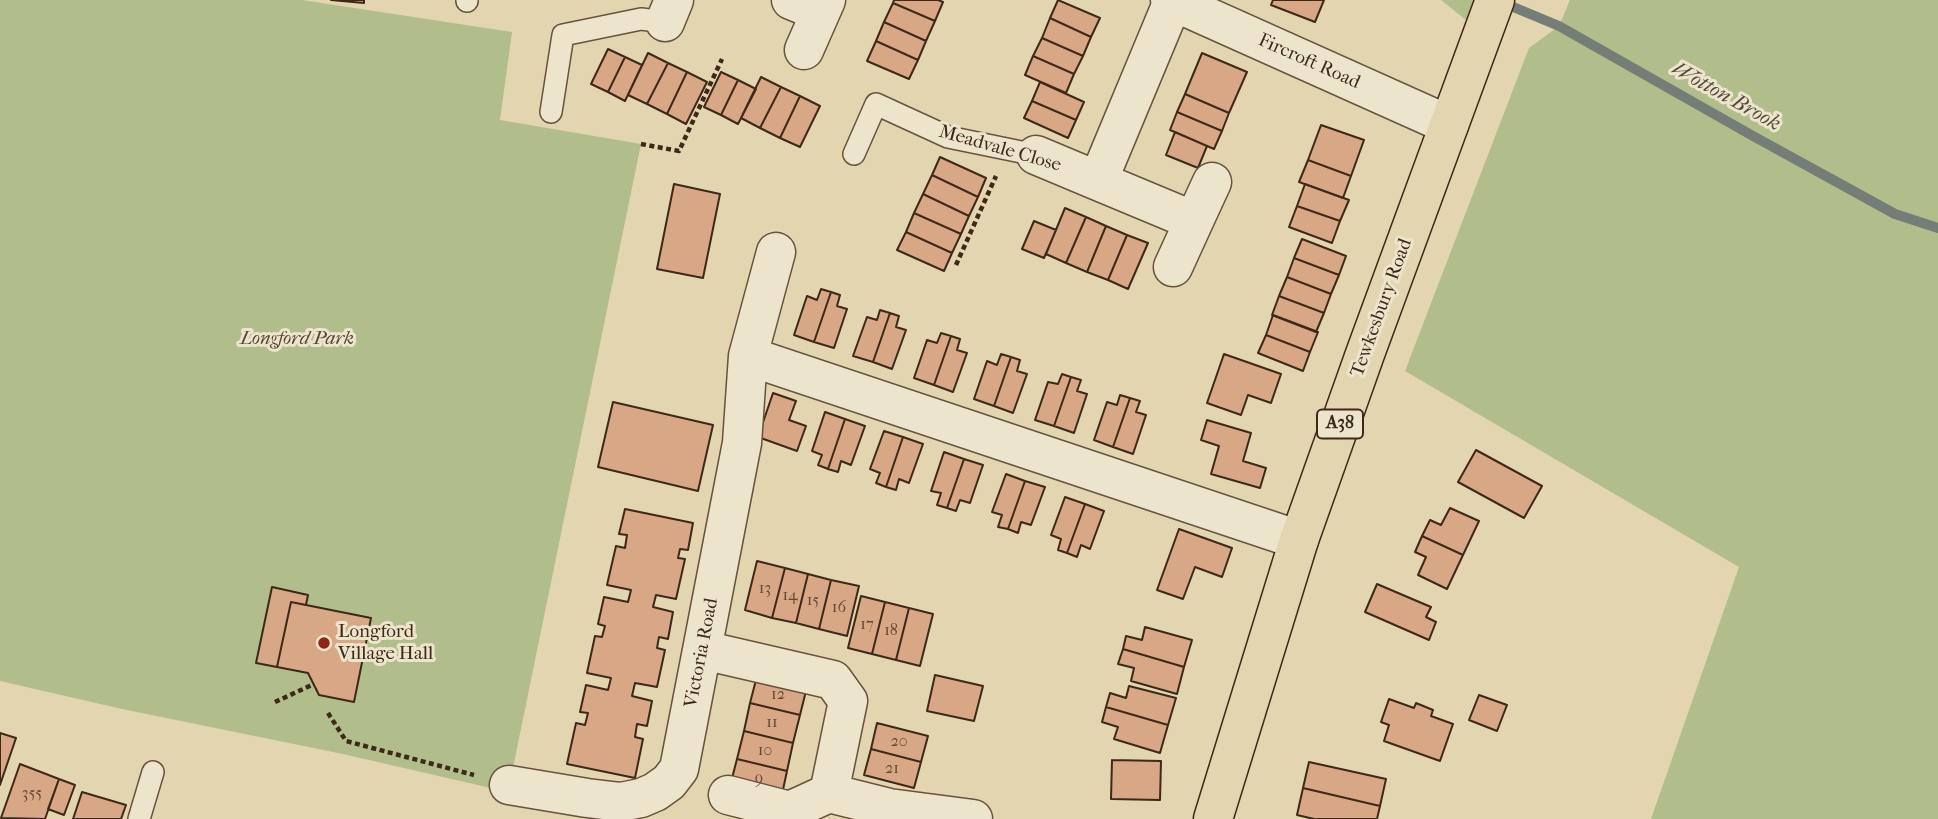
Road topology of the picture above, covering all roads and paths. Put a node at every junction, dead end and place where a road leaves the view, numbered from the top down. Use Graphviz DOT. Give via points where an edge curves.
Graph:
graph roads {
  1 [pos="1171,1"];
  2 [pos="813,4"];
  3 [pos="670,11"];
  4 [pos="1488,17"];
  5 [pos="804,50"];
  6 [pos="722,59"];
  7 [pos="551,111"];
  8 [pos="1448,125"];
  9 [pos="641,144"];
  10 [pos="1023,152"];
  11 [pos="854,154"];
  12 [pos="1098,181"];
  13 [pos="1212,182"];
  14 [pos="1194,221"];
  15 [pos="776,252"];
  16 [pos="956,265"];
  17 [pos="1173,267"];
  18 [pos="748,356"];
  19 [pos="1299,540"];
  20 [pos="703,650"];
  21 [pos="313,684"];
  22 [pos="275,702"];
  23 [pos="328,713"];
  24 [pos="153,772"];
  25 [pos="509,785"];
  26 [pos="829,793"];
  27 [pos="729,795"];
  28 [pos="139,819"];
  29 [pos="973,819"];
  30 [pos="1213,819"];
  1 -- 8 [label="street, Fircroft Road"];
  1 -- 12 [label="street"];
  2 -- 5 [label="street"];
  3 -- 7 [label="lane" via="563,35"];
  4 -- 8 [label="main road, Tewkesbury Road / A38"];
  6 -- 9 [label="path" via="679,151"];
  8 -- 19 [label="main road, Tewkesbury Road / A38"];
  10 -- 11 [label="lane, Meadvale Close" via="948,137 876,104"];
  10 -- 12 [label="street, Meadvale Close"];
  10 -- 16 [label="path"];
  12 -- 14 [label="street, Meadvale Close"];
  13 -- 14 [label="street"];
  14 -- 17 [label="street"];
  15 -- 18 [label="street, Victoria Road"];
  18 -- 19 [label="street"];
  18 -- 20 [label="street, Victoria Road" via="742,443"];
  19 -- 30 [label="main road, Tewkesbury Road / A38"];
  20 -- 25 [label="street, Victoria Road" via="679,769 655,792 621,802"];
  20 -- 26 [label="street" via="833,680 848,701"];
  21 -- 22 [label="path"];
  23 -- 25 [label="path" via="346,741"];
  24 -- 28 [label="lane"];
  26 -- 27 [label="street" via="786,810"];
  26 -- 29 [label="street" via="889,808"];
}
